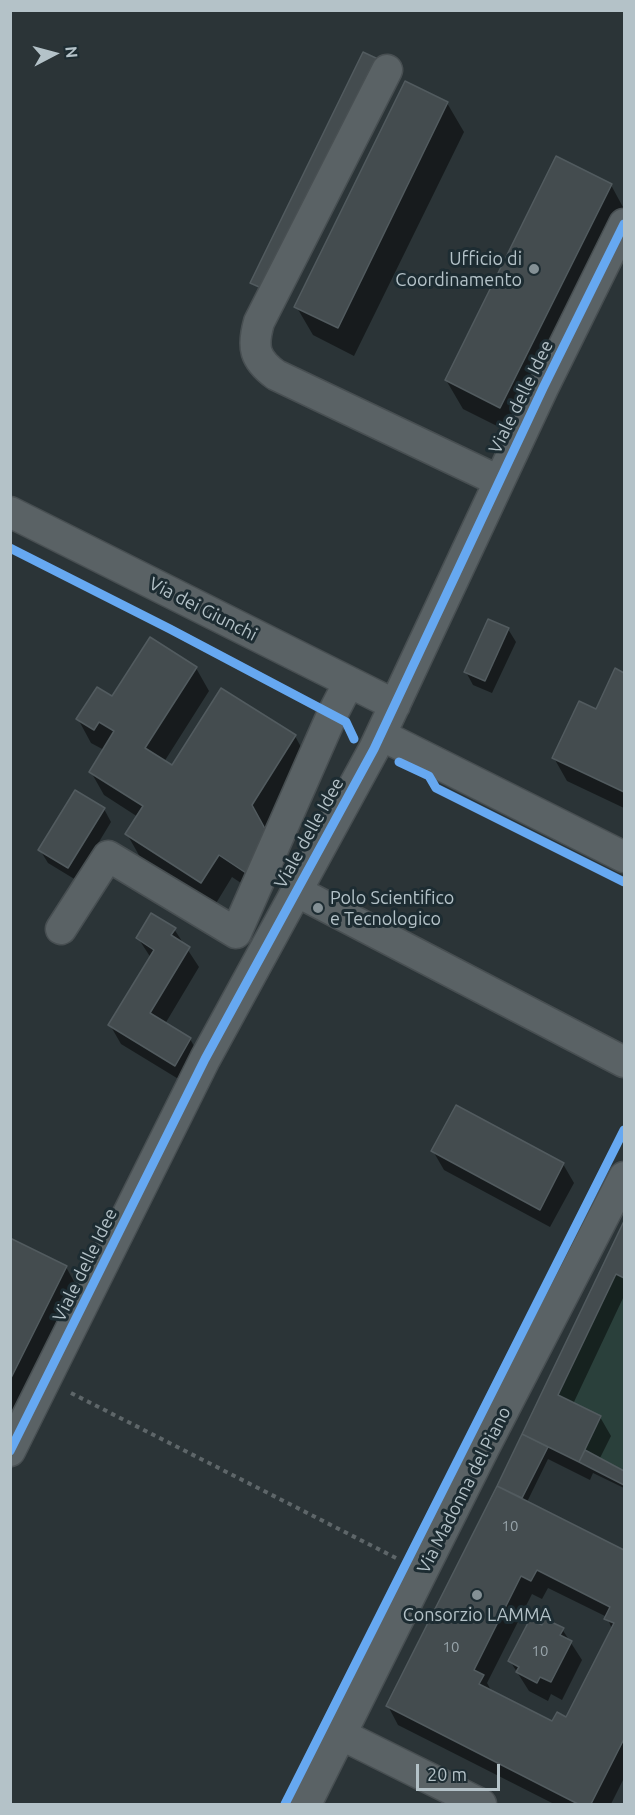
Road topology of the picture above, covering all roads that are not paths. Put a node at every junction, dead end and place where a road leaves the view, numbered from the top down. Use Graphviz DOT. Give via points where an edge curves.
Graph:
graph roads {
  1 [pos="387,70"];
  2 [pos="624,224"];
  3 [pos="499,481"];
  4 [pos="10,512"];
  5 [pos="349,682"];
  6 [pos="395,705"];
  7 [pos="381,735"];
  8 [pos="624,857"];
  9 [pos="296,891"];
  10 [pos="61,929"];
  11 [pos="624,1062"];
  12 [pos="624,1177"];
  13 [pos="10,1451"];
  14 [pos="342,1735"];
  15 [pos="306,1804"];
  16 [pos="481,1804"];
  1 -- 3 [label="street" via="259,322 254,338 256,353 276,375"];
  2 -- 3 [label="street, Viale delle Idee"];
  3 -- 6 [label="street, Viale delle Idee"];
  4 -- 5 [label="street, Via dei Giunchi"];
  5 -- 6 [label="street, Via dei Giunchi"];
  5 -- 10 [label="street" via="236,933 108,856"];
  6 -- 7 [label="street, Viale delle Idee"];
  7 -- 8 [label="street"];
  7 -- 9 [label="street, Viale delle Idee"];
  9 -- 11 [label="street"];
  9 -- 13 [label="street, Viale delle Idee" via="205,1059"];
  12 -- 14 [label="street, Via Madonna del Piano"];
  14 -- 15 [label="street, Via Madonna del Piano"];
  14 -- 16 [label="street"];
}
